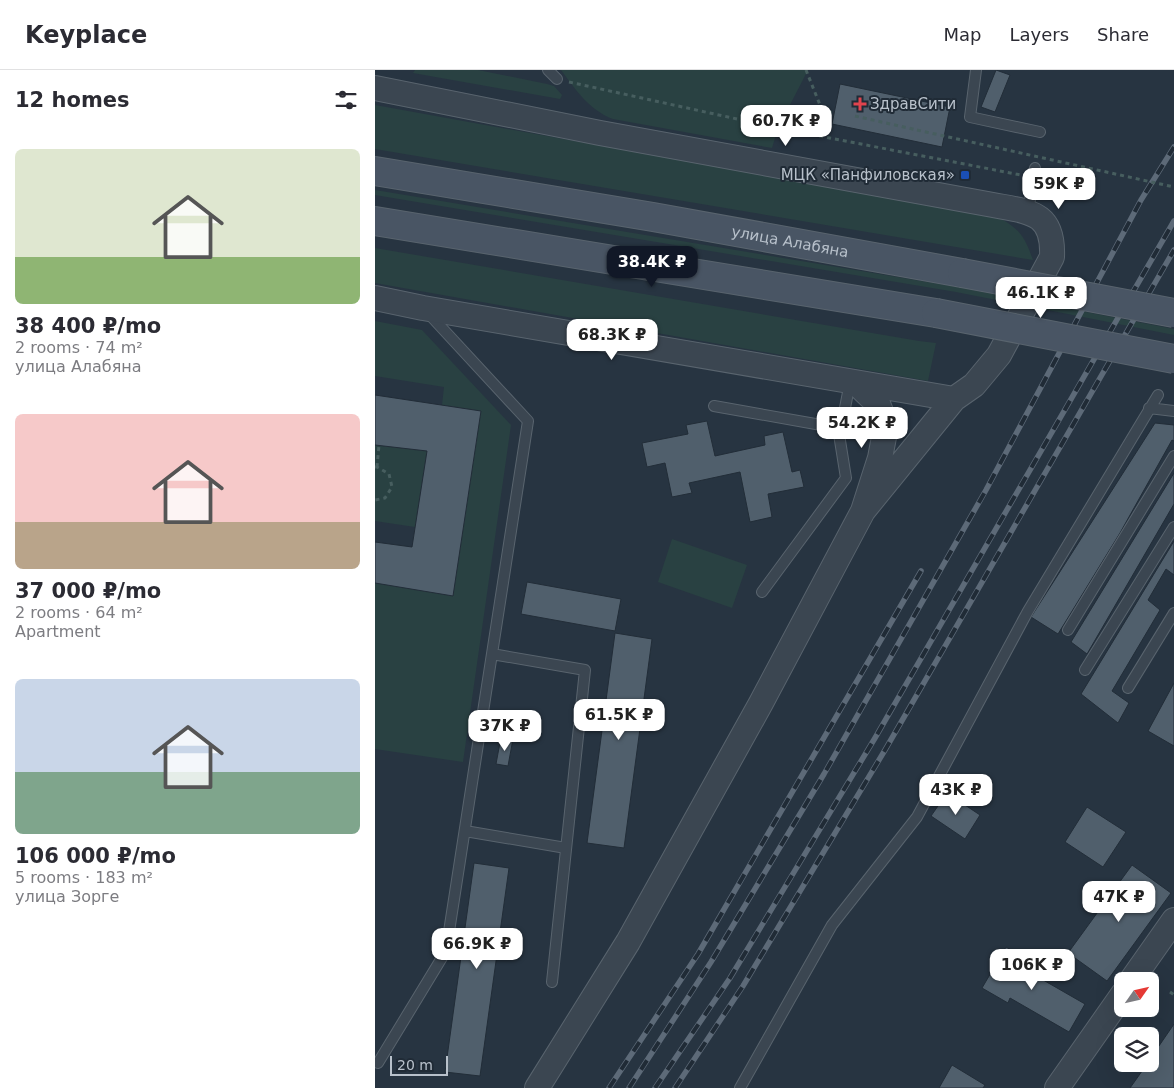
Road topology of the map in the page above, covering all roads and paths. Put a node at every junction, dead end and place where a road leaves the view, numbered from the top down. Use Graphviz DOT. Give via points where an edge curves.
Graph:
graph roads {
  1 [pos="548,70"];
  2 [pos="806,70"];
  3 [pos="976,70"];
  4 [pos="557,79"];
  5 [pos="375,88"];
  6 [pos="822,110"];
  7 [pos="834,113"];
  8 [pos="855,116"];
  9 [pos="1040,132"];
  10 [pos="815,136"];
  11 [pos="375,171"];
  12 [pos="1034,172"];
  13 [pos="1174,186"];
  14 [pos="1028,212"];
  15 [pos="375,222"];
  16 [pos="375,298"];
  17 [pos="423,308"];
  18 [pos="1174,313"];
  19 [pos="1174,359"];
  20 [pos="853,383"];
  21 [pos="1158,395"];
  22 [pos="954,399"];
  23 [pos="714,406"];
  24 [pos="1149,408"];
  25 [pos="1174,412"];
  26 [pos="838,428"];
  27 [pos="379,445"];
  28 [pos="1174,456"];
  29 [pos="376,467"];
  30 [pos="375,500"];
  31 [pos="863,511"];
  32 [pos="1174,527"];
  33 [pos="762,592"];
  34 [pos="1174,613"];
  35 [pos="1068,630"];
  36 [pos="492,654"];
  37 [pos="1085,670"];
  38 [pos="1128,688"];
  39 [pos="465,831"];
  40 [pos="566,848"];
  41 [pos="1174,920"];
  42 [pos="1137,972"];
  43 [pos="552,982"];
  44 [pos="1114,1007"];
  45 [pos="377,1063"];
  46 [pos="537,1088"];
  47 [pos="739,1088"];
  48 [pos="1057,1088"];
  1 -- 4 [label="lane"];
  2 -- 6 [label="path"];
  3 -- 9 [label="lane" via="970,117"];
  4 -- 10 [label="path"];
  5 -- 14 [label="street"];
  6 -- 7 [label="path"];
  6 -- 10 [label="path"];
  8 -- 13 [label="path, bridge"];
  10 -- 12 [label="path"];
  11 -- 18 [label="main road, улица Алабяна, bridge" via="653,217"];
  12 -- 14 [label="lane"];
  14 -- 22 [label="street" via="1047,226 1053,242 1052,258 999,355 974,384"];
  15 -- 19 [label="main road, bridge" via="936,313"];
  16 -- 17 [label="street"];
  17 -- 20 [label="street"];
  17 -- 36 [label="lane" via="528,421"];
  20 -- 22 [label="street"];
  20 -- 26 [label="lane"];
  20 -- 31 [label="street" via="878,404 884,419 880,458"];
  21 -- 24 [label="lane"];
  22 -- 31 [label="street"];
  23 -- 26 [label="lane"];
  24 -- 25 [label="lane"];
  24 -- 47 [label="lane" via="1028,611 917,817 832,925"];
  26 -- 33 [label="lane" via="846,478"];
  27 -- 29 [label="path"];
  28 -- 35 [label="lane"];
  29 -- 30 [label="path" via="389,474 392,487 385,498"];
  31 -- 46 [label="street" via="628,942"];
  32 -- 37 [label="lane"];
  34 -- 38 [label="lane"];
  36 -- 39 [label="lane"];
  36 -- 40 [label="lane" via="585,670"];
  39 -- 40 [label="lane"];
  39 -- 45 [label="lane" via="446,951"];
  40 -- 43 [label="lane"];
  41 -- 42 [label="street"];
  44 -- 48 [label="street"];
}
